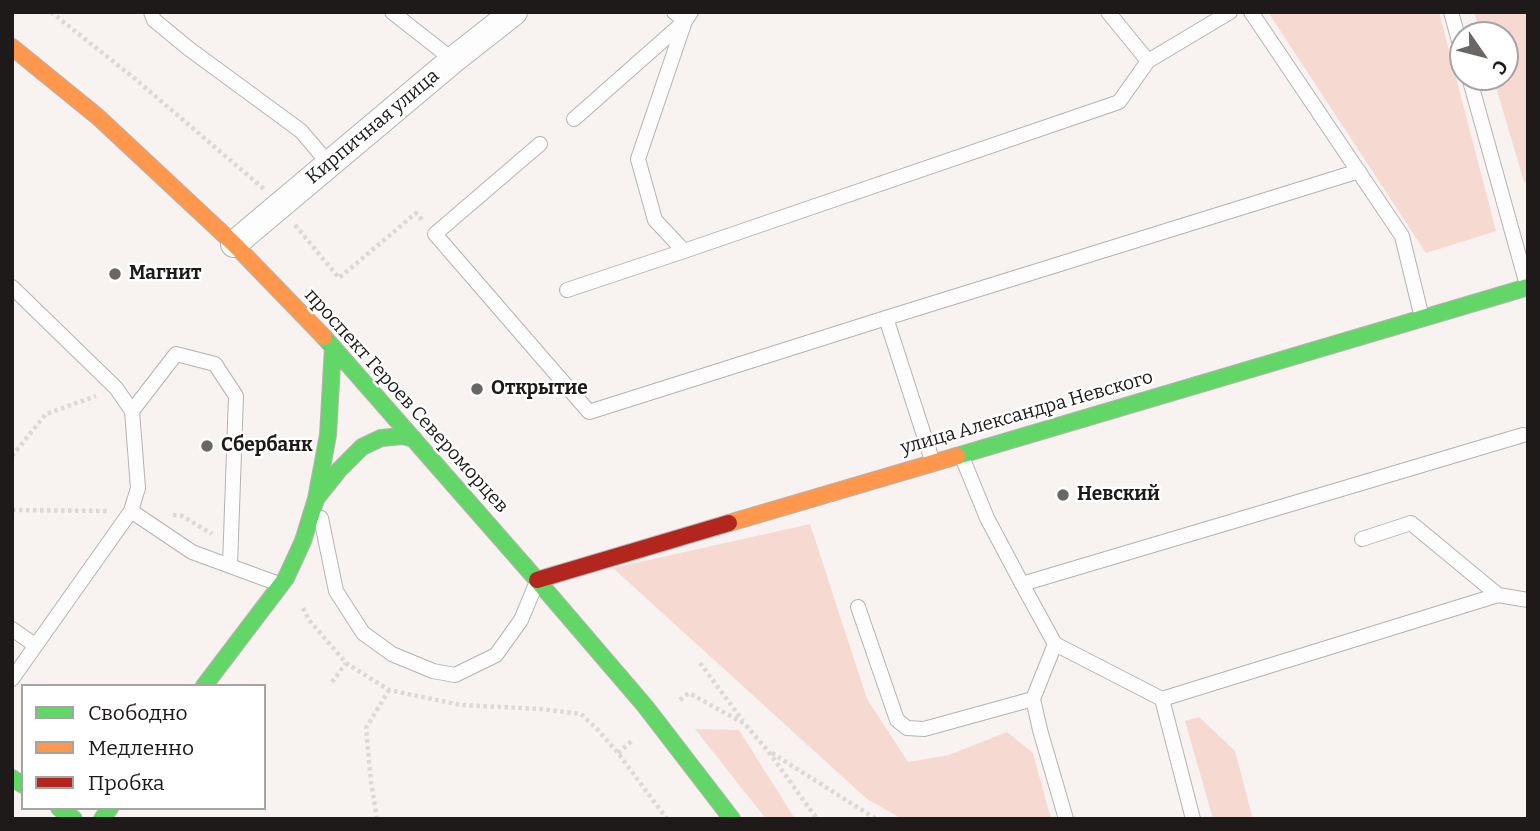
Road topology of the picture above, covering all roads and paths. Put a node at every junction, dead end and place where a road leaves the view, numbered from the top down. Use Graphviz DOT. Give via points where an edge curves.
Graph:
graph roads {
  1 [pos="51,12"];
  2 [pos="151,12"];
  3 [pos="392,12"];
  4 [pos="514,12"];
  5 [pos="1108,12"];
  6 [pos="1230,12"];
  7 [pos="1251,12"];
  8 [pos="683,15"];
  9 [pos="12,47"];
  10 [pos="453,60"];
  11 [pos="1148,61"];
  12 [pos="1473,91"];
  13 [pos="573,119"];
  14 [pos="540,144"];
  15 [pos="329,164"];
  16 [pos="1359,171"];
  17 [pos="279,206"];
  18 [pos="435,234"];
  19 [pos="234,244"];
  20 [pos="684,251"];
  21 [pos="12,287"];
  22 [pos="1528,287"];
  23 [pos="567,290"];
  24 [pos="886,318"];
  25 [pos="1422,319"];
  26 [pos="333,347"];
  27 [pos="116,388"];
  28 [pos="132,411"];
  29 [pos="1523,435"];
  30 [pos="414,439"];
  31 [pos="961,454"];
  32 [pos="12,456"];
  33 [pos="933,463"];
  34 [pos="316,499"];
  35 [pos="131,511"];
  36 [pos="1362,539"];
  37 [pos="230,565"];
  38 [pos="537,580"];
  39 [pos="281,584"];
  40 [pos="1022,584"];
  41 [pos="1498,595"];
  42 [pos="1528,600"];
  43 [pos="858,607"];
  44 [pos="12,629"];
  45 [pos="1055,644"];
  46 [pos="35,645"];
  47 [pos="346,663"];
  48 [pos="701,663"];
  49 [pos="12,679"];
  50 [pos="332,682"];
  51 [pos="206,684"];
  52 [pos="389,690"];
  53 [pos="689,693"];
  54 [pos="1033,699"];
  55 [pos="1162,699"];
  56 [pos="745,724"];
  57 [pos="597,729"];
  58 [pos="768,751"];
  59 [pos="377,819"];
  60 [pos="667,819"];
  61 [pos="732,819"];
  62 [pos="817,819"];
  63 [pos="876,819"];
  64 [pos="1066,819"];
  65 [pos="1193,819"];
  1 -- 17 [label="path" via="191,125"];
  2 -- 15 [label="lane" via="154,20 188,48 301,131"];
  3 -- 10 [label="lane"];
  4 -- 10 [label="street, Кирпичная улица"];
  5 -- 11 [label="lane"];
  6 -- 11 [label="lane"];
  7 -- 16 [label="lane"];
  8 -- 13 [label="lane"];
  8 -- 20 [label="lane" via="638,159 655,220"];
  9 -- 19 [label="street, проспект Героев Североморцев" via="98,117"];
  10 -- 15 [label="street, Кирпичная улица"];
  11 -- 20 [label="lane" via="1119,102"];
  12 -- 22 [label="lane"];
  14 -- 18 [label="lane"];
  15 -- 17 [label="street, Кирпичная улица"];
  16 -- 24 [label="lane"];
  16 -- 25 [label="lane" via="1402,236"];
  17 -- 18 [label="path" via="339,278 416,213"];
  17 -- 19 [label="street, Кирпичная улица"];
  18 -- 24 [label="lane" via="589,412"];
  19 -- 26 [label="street, проспект Героев Североморцев"];
  20 -- 23 [label="lane"];
  21 -- 27 [label="lane"];
  22 -- 25 [label="street, улица Александра Невского"];
  24 -- 33 [label="lane"];
  25 -- 31 [label="street, улица Александра Невского"];
  26 -- 30 [label="street, проспект Героев Североморцев"];
  26 -- 34 [label="street" via="328,435"];
  27 -- 28 [label="lane"];
  27 -- 32 [label="path" via="46,414"];
  28 -- 35 [label="lane" via="138,488"];
  28 -- 37 [label="lane" via="176,354 215,364 236,396"];
  29 -- 40 [label="lane"];
  30 -- 34 [label="street" via="381,438 362,447"];
  30 -- 38 [label="street, проспект Героев Североморцев"];
  31 -- 33 [label="street, улица Александра Невского"];
  31 -- 40 [label="lane" via="987,518"];
  33 -- 38 [label="street, улица Александра Невского"];
  34 -- 38 [label="lane" via="336,591 363,633 391,654 433,671 456,675 496,654 521,620"];
  34 -- 39 [label="street" via="303,541"];
  35 -- 37 [label="lane" via="192,552"];
  35 -- 46 [label="lane"];
  36 -- 41 [label="lane" via="1411,523"];
  37 -- 39 [label="lane"];
  38 -- 61 [label="street, проспект Героев Североморцев" via="645,706"];
  39 -- 51 [label="street"];
  40 -- 45 [label="lane"];
  41 -- 42 [label="lane"];
  41 -- 55 [label="lane"];
  43 -- 54 [label="lane" via="897,720 907,728 924,729"];
  44 -- 46 [label="lane"];
  45 -- 54 [label="lane"];
  45 -- 55 [label="lane"];
  46 -- 49 [label="lane"];
  47 -- 50 [label="path"];
  48 -- 56 [label="path"];
  52 -- 59 [label="path" via="366,728"];
  53 -- 56 [label="path"];
  54 -- 64 [label="lane"];
  55 -- 65 [label="lane"];
  56 -- 58 [label="path"];
  57 -- 60 [label="path"];
  58 -- 62 [label="path"];
  58 -- 63 [label="path"];
}
